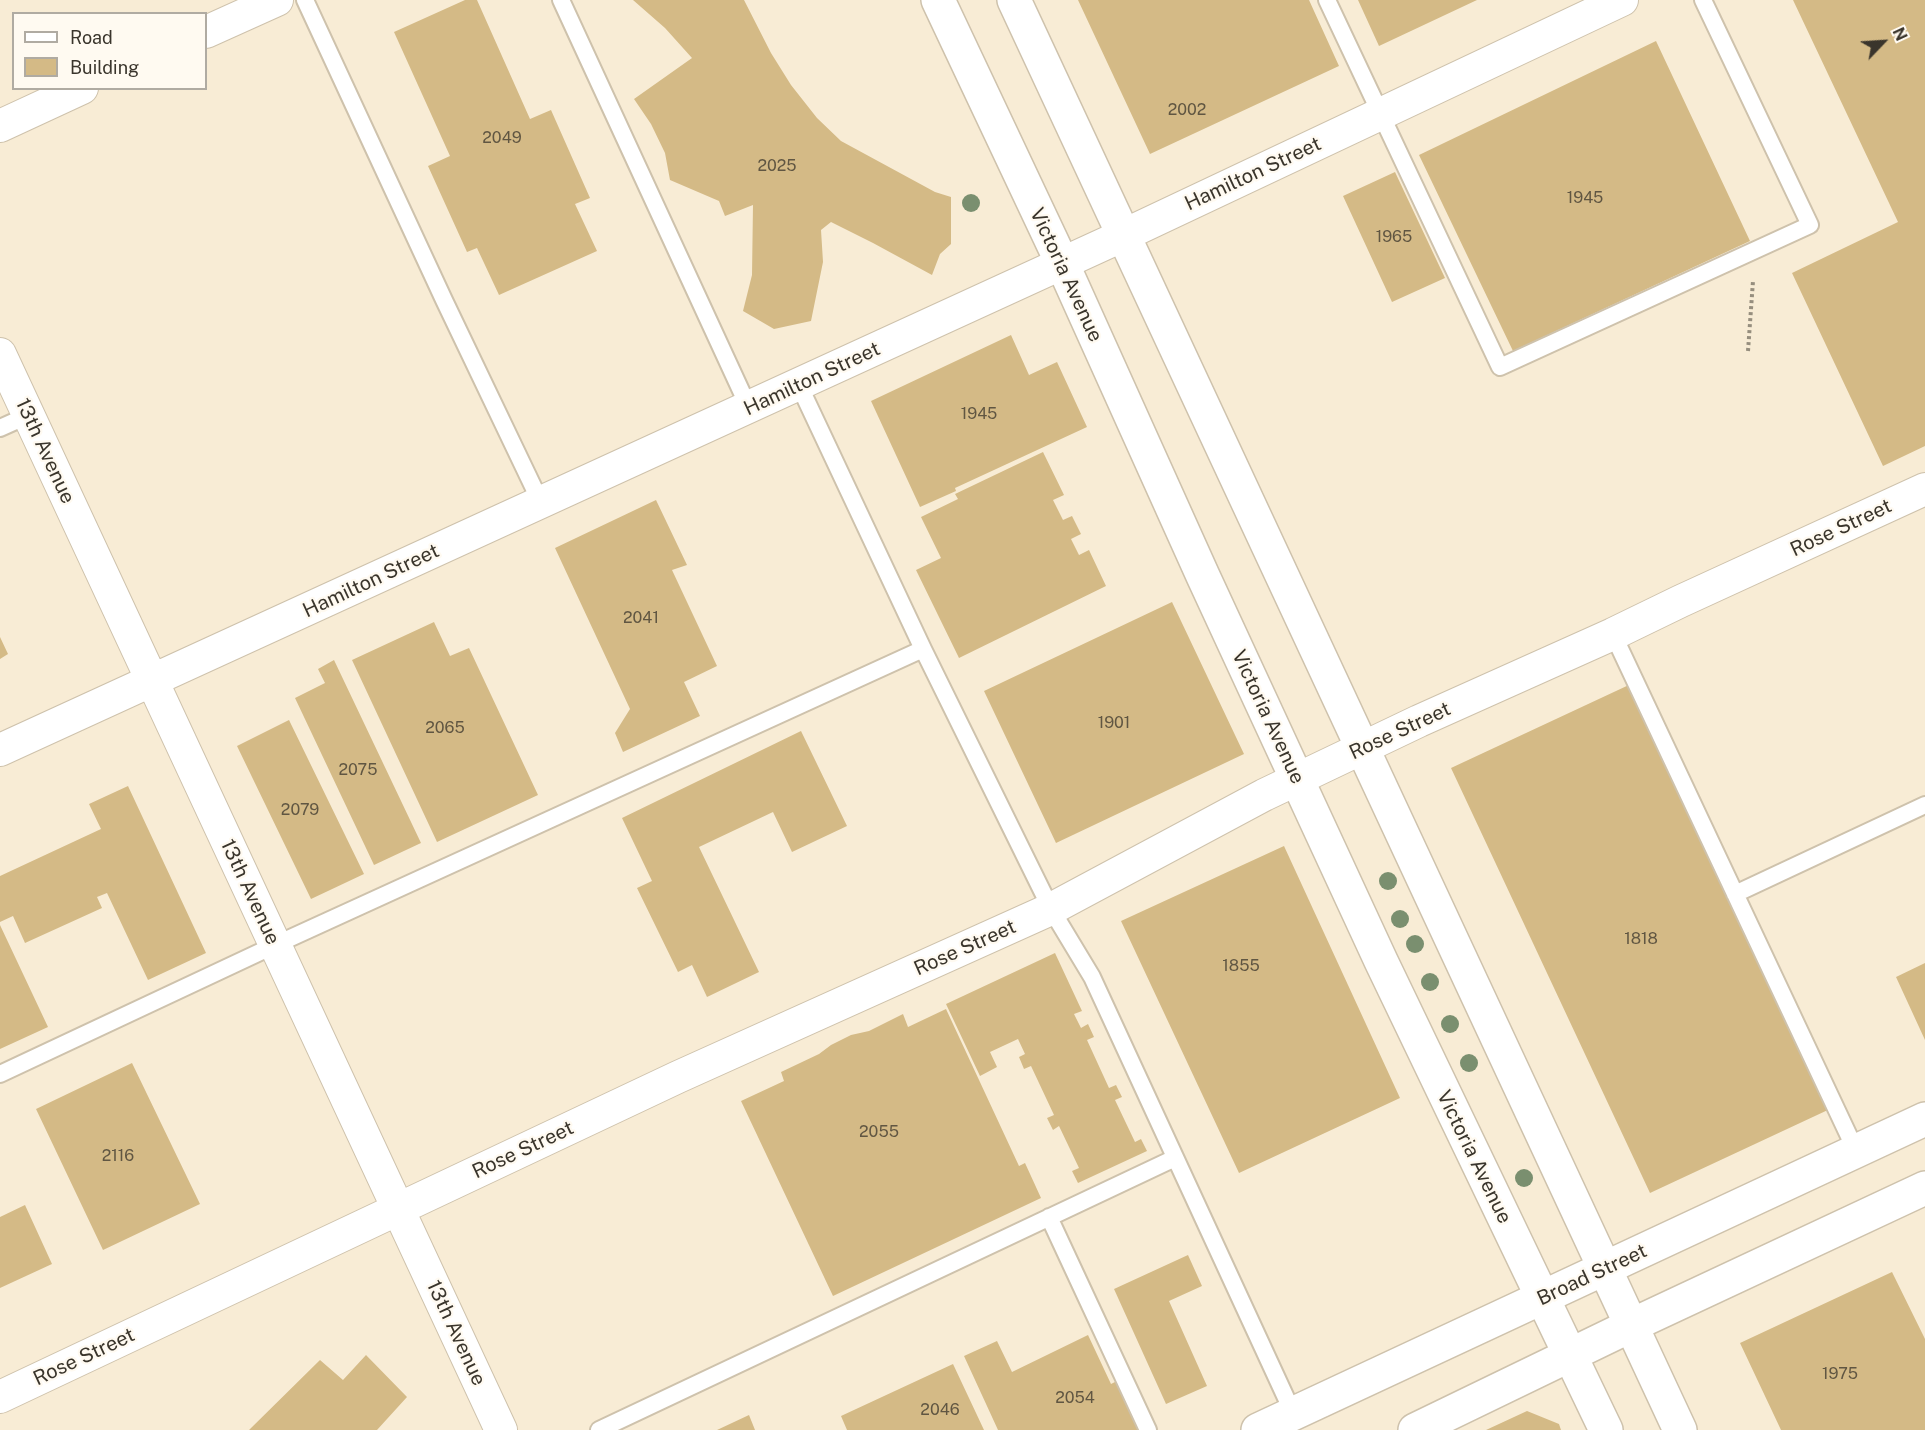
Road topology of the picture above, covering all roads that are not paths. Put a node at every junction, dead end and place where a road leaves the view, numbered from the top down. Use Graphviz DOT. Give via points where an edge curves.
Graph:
graph roads {
  1 [pos="276,0"];
  2 [pos="305,0"];
  3 [pos="561,0"];
  4 [pos="938,0"];
  5 [pos="1014,0"];
  6 [pos="1327,0"];
  7 [pos="1622,0"];
  8 [pos="1703,0"];
  9 [pos="207,32"];
  10 [pos="78,90"];
  11 [pos="1381,114"];
  12 [pos="0,126"];
  13 [pos="1124,235"];
  14 [pos="1062,263"];
  15 [pos="0,354"];
  16 [pos="799,385"];
  17 [pos="749,408"];
  18 [pos="29,415"];
  19 [pos="0,428"];
  20 [pos="1925,489"];
  21 [pos="541,503"];
  22 [pos="1614,634"];
  23 [pos="923,649"];
  24 [pos="152,681"];
  25 [pos="1363,748"];
  26 [pos="0,750"];
  27 [pos="1297,779"];
  28 [pos="1925,805"];
  29 [pos="1735,894"];
  30 [pos="1051,909"];
  31 [pos="275,945"];
  32 [pos="0,1074"];
  33 [pos="1925,1119"];
  34 [pos="1856,1151"];
  35 [pos="1175,1158"];
  36 [pos="1925,1188"];
  37 [pos="398,1209"];
  38 [pos="1049,1217"];
  39 [pos="1604,1270"];
  40 [pos="1542,1298"];
  41 [pos="1630,1326"];
  42 [pos="1571,1355"];
  43 [pos="0,1397"];
  44 [pos="1293,1413"];
  45 [pos="501,1430"];
  46 [pos="599,1430"];
  47 [pos="1148,1430"];
  48 [pos="1258,1430"];
  49 [pos="1415,1430"];
  50 [pos="1606,1430"];
  51 [pos="1680,1430"];
  1 -- 9 [label="street"];
  2 -- 21 [label="lane"];
  3 -- 17 [label="lane"];
  4 -- 14 [label="main road, Victoria Avenue"];
  5 -- 13 [label="main road"];
  6 -- 11 [label="lane"];
  7 -- 11 [label="street, Hamilton Street"];
  8 -- 11 [label="lane" via="1810,225 1500,367"];
  10 -- 12 [label="street"];
  11 -- 13 [label="street, Hamilton Street"];
  13 -- 14 [label="street, Hamilton Street"];
  13 -- 25 [label="main road"];
  14 -- 16 [label="street, Hamilton Street"];
  14 -- 27 [label="main road, Victoria Avenue"];
  15 -- 18 [label="street, 13th Avenue"];
  16 -- 17 [label="street, Hamilton Street"];
  16 -- 23 [label="lane"];
  17 -- 21 [label="street, Hamilton Street"];
  18 -- 19 [label="lane"];
  18 -- 24 [label="street, 13th Avenue"];
  20 -- 22 [label="street, Rose Street"];
  21 -- 24 [label="street, Hamilton Street"];
  22 -- 25 [label="street, Rose Street"];
  22 -- 29 [label="lane"];
  23 -- 30 [label="lane"];
  23 -- 31 [label="lane"];
  24 -- 26 [label="street, Hamilton Street"];
  24 -- 31 [label="street, 13th Avenue"];
  25 -- 27 [label="street, Rose Street"];
  25 -- 39 [label="main road"];
  27 -- 30 [label="street, Rose Street"];
  27 -- 40 [label="main road, Victoria Avenue"];
  28 -- 29 [label="lane"];
  29 -- 34 [label="lane"];
  30 -- 35 [label="lane" via="1092,977"];
  30 -- 37 [label="street, Rose Street" via="678,1077"];
  31 -- 32 [label="lane"];
  31 -- 37 [label="street, 13th Avenue"];
  33 -- 34 [label="main road, Broad Street"];
  34 -- 39 [label="main road, Broad Street"];
  35 -- 38 [label="lane"];
  35 -- 44 [label="lane"];
  36 -- 41 [label="main road"];
  37 -- 43 [label="street, Rose Street"];
  37 -- 45 [label="street, 13th Avenue"];
  38 -- 46 [label="lane"];
  38 -- 47 [label="lane"];
  39 -- 40 [label="main road, Broad Street"];
  39 -- 41 [label="main road"];
  40 -- 42 [label="main road, Victoria Avenue"];
  40 -- 44 [label="main road, Broad Street"];
  41 -- 42 [label="main road"];
  41 -- 51 [label="main road"];
  42 -- 49 [label="main road"];
  42 -- 50 [label="main road, Victoria Avenue"];
  44 -- 48 [label="main road, Broad Street"];
}
